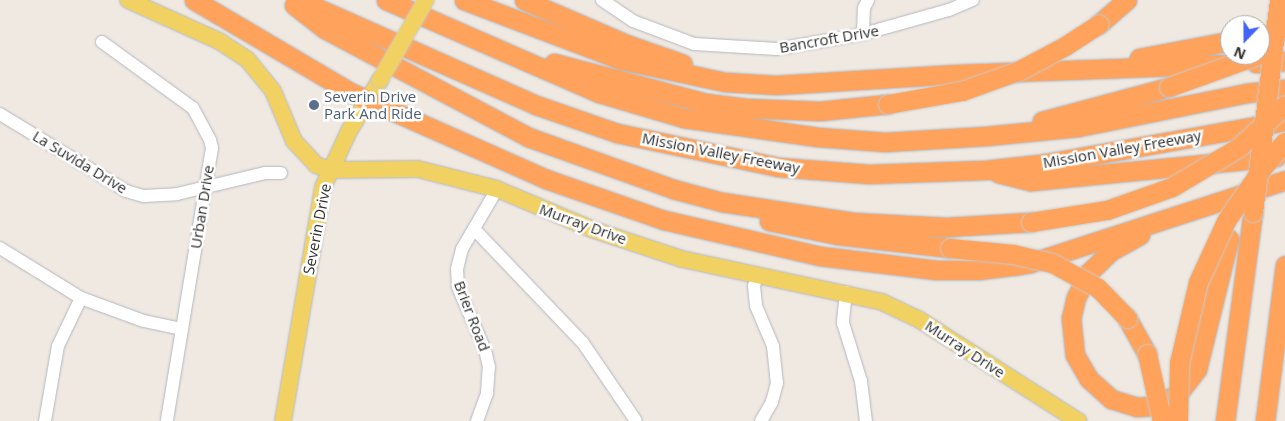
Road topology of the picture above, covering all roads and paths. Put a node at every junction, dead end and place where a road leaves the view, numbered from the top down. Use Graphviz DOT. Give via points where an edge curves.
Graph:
graph roads {
  1 [pos="128,0"];
  2 [pos="194,0"];
  3 [pos="287,0"];
  4 [pos="300,0"];
  5 [pos="386,0"];
  6 [pos="426,0"];
  7 [pos="464,0"];
  8 [pos="524,0"];
  9 [pos="602,0"];
  10 [pos="868,0"];
  11 [pos="973,0"];
  12 [pos="1127,0"];
  13 [pos="1279,0"];
  14 [pos="1285,31"];
  15 [pos="863,34"];
  16 [pos="1270,34"];
  17 [pos="478,41"];
  18 [pos="102,42"];
  19 [pos="1220,43"];
  20 [pos="1285,44"];
  21 [pos="1270,50"];
  22 [pos="1285,62"];
  23 [pos="1231,65"];
  24 [pos="1036,71"];
  25 [pos="1271,74"];
  26 [pos="823,80"];
  27 [pos="1285,89"];
  28 [pos="367,100"];
  29 [pos="1285,105"];
  30 [pos="0,114"];
  31 [pos="1285,121"];
  32 [pos="986,136"];
  33 [pos="1285,142"];
  34 [pos="1285,156"];
  35 [pos="330,170"];
  36 [pos="985,170"];
  37 [pos="281,174"];
  38 [pos="1283,180"];
  39 [pos="497,189"];
  40 [pos="673,189"];
  41 [pos="205,190"];
  42 [pos="1198,207"];
  43 [pos="475,230"];
  44 [pos="0,248"];
  45 [pos="1285,265"];
  46 [pos="757,276"];
  47 [pos="846,292"];
  48 [pos="81,298"];
  49 [pos="182,329"];
  50 [pos="45,421"];
  51 [pos="167,421"];
  52 [pos="283,421"];
  53 [pos="477,421"];
  54 [pos="636,421"];
  55 [pos="761,421"];
  56 [pos="866,421"];
  57 [pos="1078,421"];
  58 [pos="1162,421"];
  59 [pos="1178,421"];
  60 [pos="1225,421"];
  61 [pos="1265,421"];
  1 -- 35 [label="main road, Murray Drive" via="219,41 243,56 270,87 304,156"];
  2 -- 28 [label="highway"];
  3 -- 40 [label="highway" via="325,29 485,116 568,154"];
  4 -- 36 [label="highway, Mission Valley Freeway" via="536,105 617,133 778,167 870,174"];
  5 -- 17 [label="highway, Mission Valley Freeway"];
  6 -- 28 [label="main road, Severin Drive, bridge"];
  7 -- 26 [label="highway" via="598,53 657,70 752,84"];
  8 -- 26 [label="highway" via="626,44 687,66 752,78"];
  9 -- 15 [label="street, Bancroft Drive" via="633,21 694,44 777,49"];
  10 -- 15 [label="street" via="864,8"];
  11 -- 15 [label="street, Bancroft Drive"];
  12 -- 17 [label="highway, bridge" via="1099,24 1018,71 962,91 888,104 788,111 706,104"];
  13 -- 25 [label="highway, bridge"];
  14 -- 16 [label="highway"];
  17 -- 32 [label="highway, Mission Valley Freeway" via="599,94 684,118 753,130 885,142"];
  18 -- 41 [label="street, Urban Drive" via="199,115 212,148"];
  19 -- 24 [label="highway" via="1146,57"];
  20 -- 21 [label="highway"];
  22 -- 24 [label="highway"];
  23 -- 32 [label="highway, bridge" via="1168,87"];
  24 -- 26 [label="highway"];
  25 -- 42 [label="highway, bridge" via="1202,352 1189,383 1178,395 1151,406 1122,404 1098,390 1081,368 1071,332 1073,306 1082,284 1111,250"];
  25 -- 60 [label="highway, bridge"];
  27 -- 32 [label="highway, Mission Valley Freeway" via="1246,93 1078,126"];
  28 -- 35 [label="main road, Severin Drive"];
  28 -- 42 [label="highway" via="546,179 664,220 755,244 892,266 978,270 1030,263"];
  29 -- 40 [label="highway, bridge" via="1239,147 1172,188 1107,210 1030,222 946,227 852,222 722,202"];
  30 -- 41 [label="street, La Suvida Drive" via="126,191 144,196"];
  31 -- 36 [label="highway, Mission Valley Freeway" via="1047,163"];
  33 -- 59 [label="highway, bridge" via="1263,167 1226,221 1198,282 1179,363"];
  34 -- 36 [label="highway" via="1031,181"];
  35 -- 39 [label="main road, Murray Drive" via="418,169"];
  35 -- 52 [label="main road, Severin Drive" via="323,186"];
  37 -- 41 [label="street, La Suvida Drive" via="265,173 229,180"];
  38 -- 42 [label="highway"];
  39 -- 43 [label="street, Brier Road"];
  39 -- 46 [label="main road, Murray Drive" via="594,230 682,259"];
  40 -- 58 [label="highway, bridge" via="740,215 801,228 1013,254 1052,263 1098,288 1127,318 1147,354"];
  41 -- 49 [label="street, Urban Drive"];
  43 -- 53 [label="street, Brier Road" via="462,249 456,275 489,367 488,393"];
  43 -- 54 [label="street" via="583,343"];
  44 -- 48 [label="street"];
  45 -- 61 [label="highway"];
  46 -- 47 [label="main road, Murray Drive"];
  46 -- 55 [label="street" via="754,286 756,306 773,346 777,382 772,402"];
  47 -- 56 [label="street" via="843,323 861,381"];
  47 -- 57 [label="main road, Murray Drive" via="899,308"];
  48 -- 49 [label="street" via="144,321"];
  48 -- 50 [label="street" via="58,346"];
  49 -- 51 [label="street, Urban Drive"];
}
